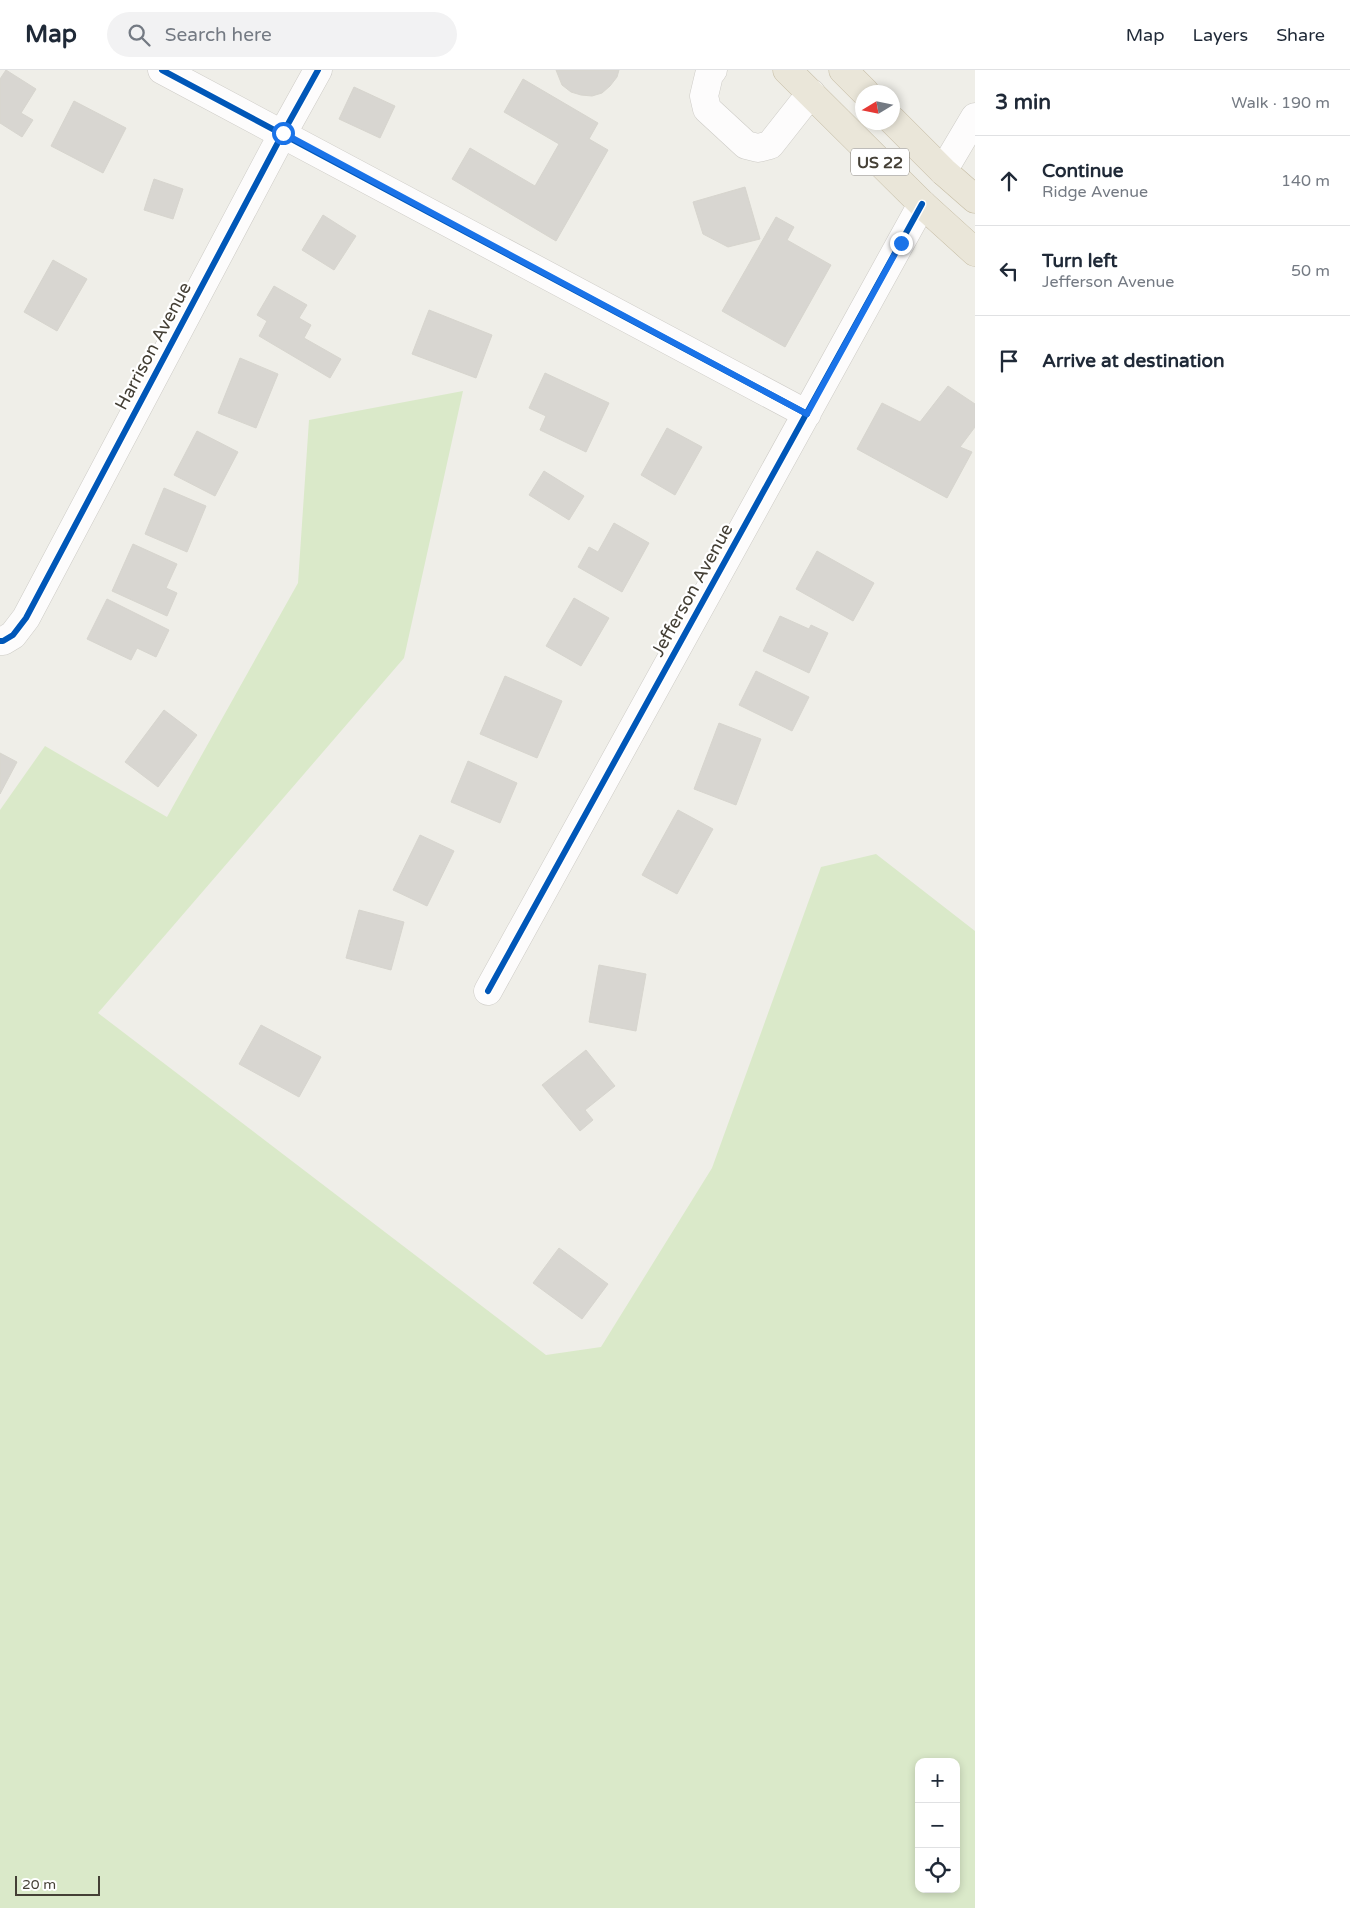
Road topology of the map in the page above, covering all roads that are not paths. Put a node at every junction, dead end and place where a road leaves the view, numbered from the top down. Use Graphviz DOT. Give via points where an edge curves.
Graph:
graph roads {
  1 [pos="162,70"];
  2 [pos="318,70"];
  3 [pos="713,70"];
  4 [pos="788,70"];
  5 [pos="843,70"];
  6 [pos="858,85"];
  7 [pos="811,93"];
  8 [pos="975,117"];
  9 [pos="900,128"];
  10 [pos="283,133"];
  11 [pos="943,171"];
  12 [pos="975,199"];
  13 [pos="922,204"];
  14 [pos="975,252"];
  15 [pos="807,414"];
  16 [pos="6,638"];
  17 [pos="488,991"];
  1 -- 10 [label="street"];
  2 -- 10 [label="street, Harrison Avenue"];
  3 -- 7 [label="street" via="704,96 707,109 746,145 758,148 770,144"];
  4 -- 7 [label="highway, US 22"];
  5 -- 6 [label="highway"];
  7 -- 13 [label="highway, US 22"];
  8 -- 11 [label="street"];
  9 -- 11 [label="highway, US 22"];
  10 -- 15 [label="street"];
  10 -- 16 [label="street, Harrison Avenue" via="26,618"];
  11 -- 12 [label="highway, US 22"];
  13 -- 14 [label="highway, US 22"];
  13 -- 15 [label="street, Jefferson Avenue"];
  15 -- 17 [label="street, Jefferson Avenue"];
}
